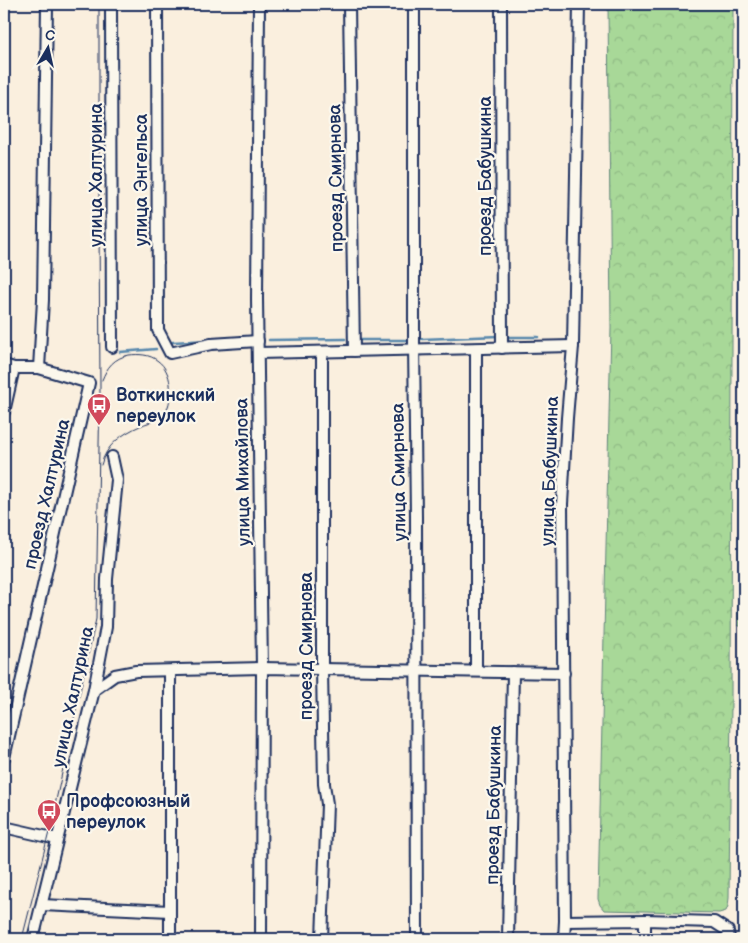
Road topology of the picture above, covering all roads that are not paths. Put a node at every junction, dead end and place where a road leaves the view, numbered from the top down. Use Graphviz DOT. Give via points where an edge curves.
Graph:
graph roads {
  1 [pos="47,4"];
  2 [pos="111,4"];
  3 [pos="157,4"];
  4 [pos="259,4"];
  5 [pos="349,4"];
  6 [pos="414,4"];
  7 [pos="500,4"];
  8 [pos="579,4"];
  9 [pos="258,341"];
  10 [pos="573,346"];
  11 [pos="112,347"];
  12 [pos="476,348"];
  13 [pos="502,348"];
  14 [pos="414,350"];
  15 [pos="354,351"];
  16 [pos="322,352"];
  17 [pos="258,353"];
  18 [pos="9,367"];
  19 [pos="39,368"];
  20 [pos="4,412"];
  21 [pos="112,458"];
  22 [pos="262,668"];
  23 [pos="322,669"];
  24 [pos="416,670"];
  25 [pos="170,671"];
  26 [pos="476,671"];
  27 [pos="513,672"];
  28 [pos="564,672"];
  29 [pos="94,690"];
  30 [pos="4,758"];
  31 [pos="4,827"];
  32 [pos="57,839"];
  33 [pos="42,906"];
  34 [pos="170,911"];
  35 [pos="645,920"];
  36 [pos="565,921"];
  37 [pos="728,935"];
  38 [pos="33,939"];
  39 [pos="170,939"];
  40 [pos="261,939"];
  41 [pos="322,939"];
  42 [pos="417,939"];
  43 [pos="508,939"];
  44 [pos="564,939"];
  45 [pos="645,939"];
  1 -- 19 [label="street"];
  2 -- 11 [label="street, улица Халтурина"];
  3 -- 9 [label="street, улица Энгельса" via="158,330 170,353 211,344"];
  4 -- 9 [label="street, улица Михайлова"];
  5 -- 15 [label="street, проезд Смирнова"];
  6 -- 14 [label="street, улица Смирнова"];
  7 -- 13 [label="street, проезд Бабушкина"];
  8 -- 10 [label="street, улица Бабушкина"];
  9 -- 17 [label="street, улица Михайлова"];
  10 -- 13 [label="street"];
  10 -- 28 [label="street, улица Бабушкина" via="562,504"];
  12 -- 13 [label="street"];
  12 -- 14 [label="street"];
  12 -- 26 [label="street"];
  14 -- 15 [label="street"];
  14 -- 24 [label="street, улица Смирнова"];
  15 -- 16 [label="street"];
  16 -- 17 [label="street"];
  16 -- 23 [label="street, проезд Смирнова"];
  17 -- 22 [label="street, улица Михайлова"];
  18 -- 19 [label="street"];
  18 -- 20 [label="street"];
  19 -- 30 [label="street, проезд Халтурина" via="89,383"];
  21 -- 29 [label="street, улица Халтурина" via="117,480 107,579 106,626"];
  22 -- 23 [label="street"];
  22 -- 25 [label="street"];
  22 -- 40 [label="street, улица Михайлова"];
  23 -- 24 [label="street"];
  23 -- 41 [label="street, проезд Смирнова" via="327,804"];
  24 -- 26 [label="street"];
  24 -- 42 [label="street, улица Смирнова"];
  25 -- 29 [label="street" via="115,675"];
  25 -- 34 [label="street"];
  26 -- 27 [label="street"];
  27 -- 28 [label="street"];
  27 -- 43 [label="street, проезд Бабушкина"];
  28 -- 36 [label="street, улица Бабушкина"];
  29 -- 32 [label="street, улица Халтурина"];
  31 -- 32 [label="street"];
  32 -- 33 [label="street, улица Халтурина"];
  33 -- 34 [label="street"];
  33 -- 38 [label="street, улица Халтурина"];
  34 -- 39 [label="street"];
  35 -- 36 [label="street"];
  35 -- 37 [label="street" via="714,922"];
  35 -- 45 [label="street"];
  36 -- 44 [label="street, улица Бабушкина"];
}
